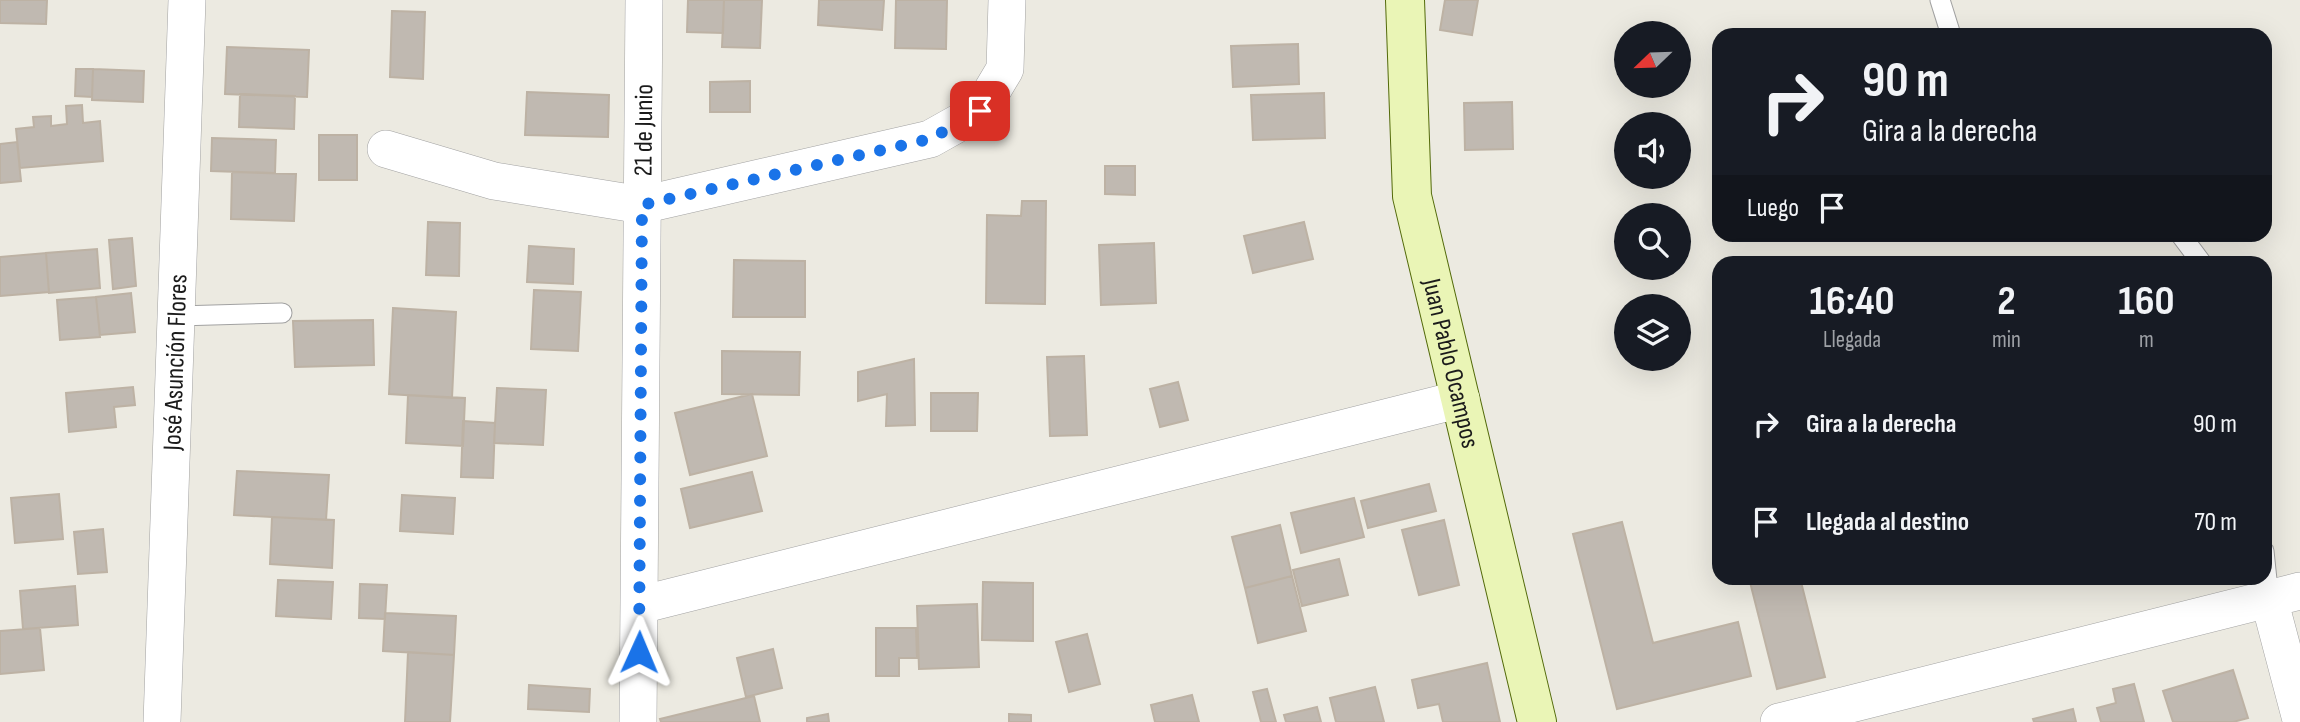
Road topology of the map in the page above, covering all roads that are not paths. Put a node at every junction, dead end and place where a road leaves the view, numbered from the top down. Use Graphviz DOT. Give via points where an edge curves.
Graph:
graph roads {
  1 [pos="187,0"];
  2 [pos="644,0"];
  3 [pos="1007,0"];
  4 [pos="1405,0"];
  5 [pos="1940,0"];
  6 [pos="1949,28"];
  7 [pos="386,149"];
  8 [pos="642,205"];
  9 [pos="282,313"];
  10 [pos="178,316"];
  11 [pos="1461,399"];
  12 [pos="2272,568"];
  13 [pos="2285,595"];
  14 [pos="640,605"];
  15 [pos="2300,716"];
  16 [pos="162,722"];
  17 [pos="638,722"];
  18 [pos="1537,722"];
  19 [pos="1779,722"];
  1 -- 10 [label="street, José Asunción Flores"];
  2 -- 8 [label="street, 21 de Junio"];
  3 -- 8 [label="street" via="1005,69 980,111 930,139"];
  4 -- 11 [label="street, Juan Pablo Ocampos" via="1412,196"];
  5 -- 6 [label="lane"];
  7 -- 8 [label="street" via="494,181"];
  8 -- 14 [label="street, 21 de Junio"];
  9 -- 10 [label="lane"];
  10 -- 16 [label="street, José Asunción Flores"];
  11 -- 14 [label="street"];
  11 -- 18 [label="street, Juan Pablo Ocampos"];
  12 -- 13 [label="lane"];
  13 -- 15 [label="street"];
  13 -- 19 [label="street"];
  14 -- 17 [label="street, 21 de Junio"];
}
